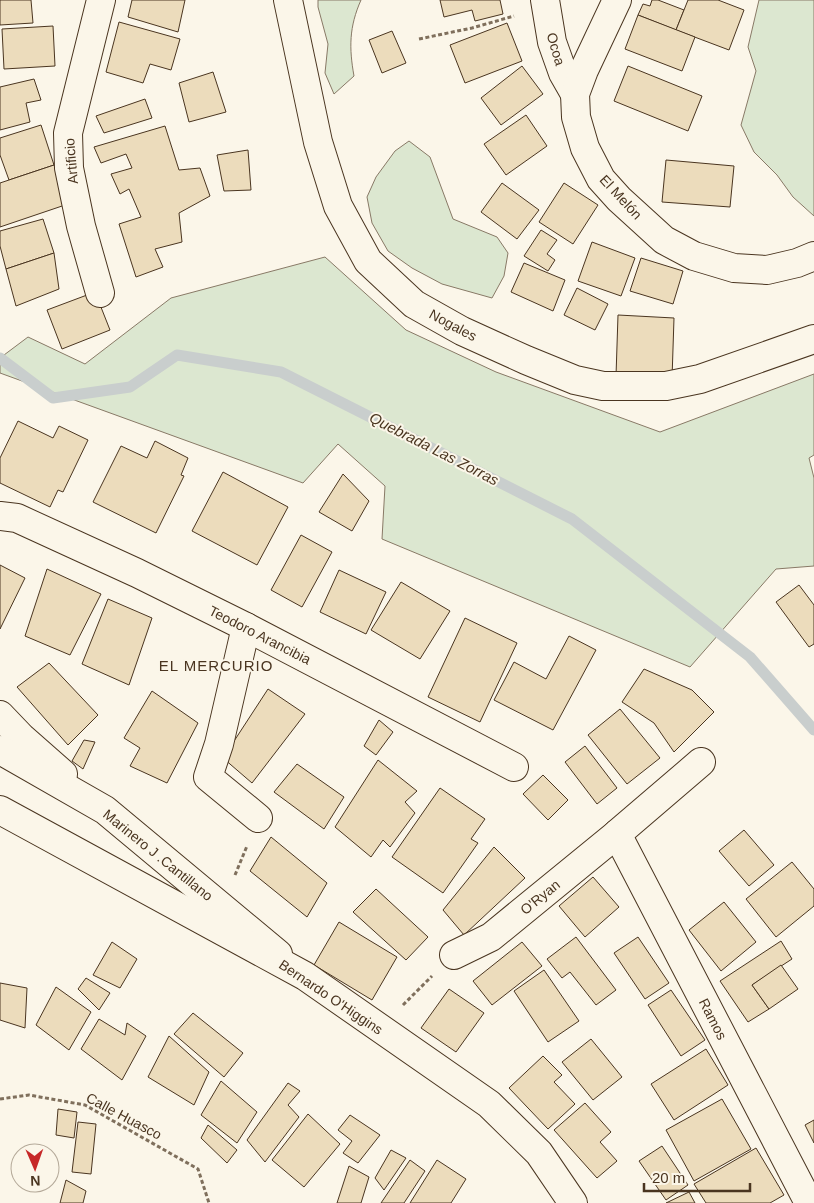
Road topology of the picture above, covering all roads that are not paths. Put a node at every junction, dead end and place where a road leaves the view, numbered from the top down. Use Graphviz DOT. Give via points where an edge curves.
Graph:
graph roads {
  1 [pos="101,0"];
  2 [pos="288,0"];
  3 [pos="618,0"];
  4 [pos="546,4"];
  5 [pos="575,94"];
  6 [pos="814,256"];
  7 [pos="100,293"];
  8 [pos="814,339"];
  9 [pos="0,516"];
  10 [pos="246,627"];
  11 [pos="0,715"];
  12 [pos="0,750"];
  13 [pos="701,762"];
  14 [pos="514,767"];
  15 [pos="0,810"];
  16 [pos="105,810"];
  17 [pos="258,818"];
  18 [pos="617,834"];
  19 [pos="454,955"];
  20 [pos="305,976"];
  21 [pos="573,1203"];
  22 [pos="810,1203"];
  1 -- 7 [label="street, Artificio" via="68,133 69,168"];
  2 -- 8 [label="street, Nogales" via="318,142 338,206 368,261 414,304 462,332 575,380 603,386 666,386 700,379"];
  3 -- 5 [label="street, El Melón"];
  4 -- 5 [label="street, Ocoa" via="552,42"];
  5 -- 6 [label="street, El Melón" via="576,117 585,148 600,179 664,240 694,256 734,268 767,270"];
  9 -- 10 [label="street, Teodoro Arancibia" via="17,518"];
  10 -- 14 [label="street, Teodoro Arancibia"];
  10 -- 17 [label="street" via="219,744 208,777"];
  11 -- 16 [label="street"];
  12 -- 16 [label="street, Marinero J .Cantillano"];
  13 -- 18 [label="street, O'Ryan"];
  15 -- 20 [label="street, Bernardo O'Higgins"];
  16 -- 20 [label="street, Marinero J .Cantillano"];
  18 -- 19 [label="street, O'Ryan" via="491,937"];
  18 -- 22 [label="street, Ramos"];
  20 -- 21 [label="street, Bernardo O'Higgins" via="489,1104 539,1153"];
}
